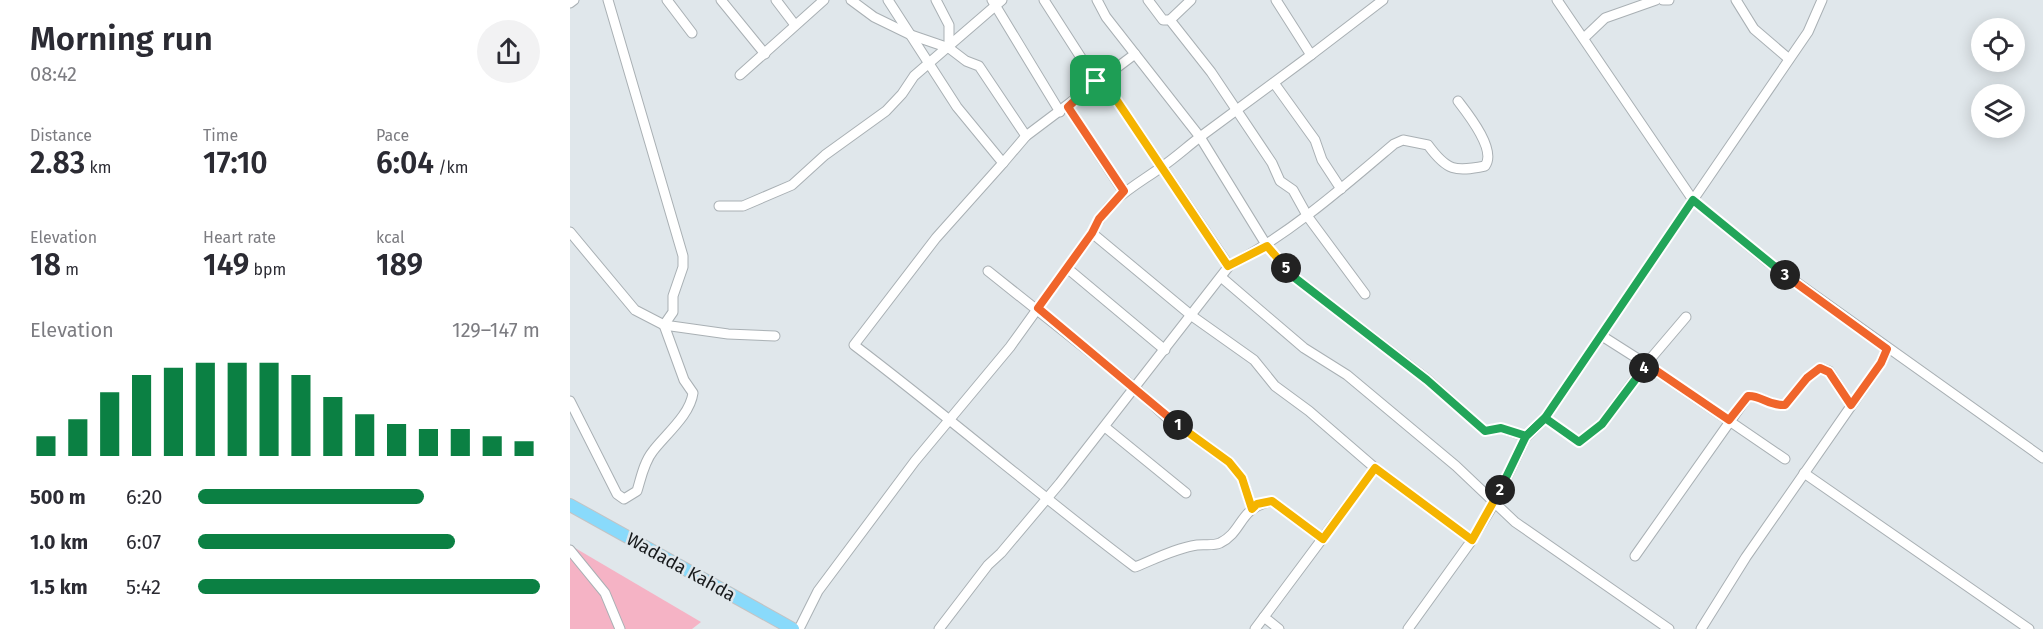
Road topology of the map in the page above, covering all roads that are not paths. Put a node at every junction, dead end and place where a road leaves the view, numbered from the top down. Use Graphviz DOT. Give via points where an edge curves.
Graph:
graph roads {
  1 [pos="574,0"];
  2 [pos="608,0"];
  3 [pos="667,0"];
  4 [pos="721,0"];
  5 [pos="776,0"];
  6 [pos="824,0"];
  7 [pos="851,0"];
  8 [pos="888,0"];
  9 [pos="936,0"];
  10 [pos="1044,0"];
  11 [pos="1097,0"];
  12 [pos="1148,0"];
  13 [pos="1191,0"];
  14 [pos="1276,0"];
  15 [pos="1383,0"];
  16 [pos="1557,0"];
  17 [pos="1656,0"];
  18 [pos="1663,0"];
  19 [pos="1669,0"];
  20 [pos="1736,0"];
  21 [pos="1822,0"];
  22 [pos="997,2"];
  23 [pos="570,3"];
  24 [pos="1170,20"];
  25 [pos="795,25"];
  26 [pos="692,33"];
  27 [pos="911,35"];
  28 [pos="1584,38"];
  29 [pos="949,48"];
  30 [pos="765,54"];
  31 [pos="1135,54"];
  32 [pos="1311,55"];
  33 [pos="1789,59"];
  34 [pos="930,62"];
  35 [pos="740,75"];
  36 [pos="1099,79"];
  37 [pos="1274,83"];
  38 [pos="1458,101"];
  39 [pos="1064,110"];
  40 [pos="1235,111"];
  41 [pos="1026,136"];
  42 [pos="1200,137"];
  43 [pos="1003,163"];
  44 [pos="1162,167"];
  45 [pos="1341,189"];
  46 [pos="1124,191"];
  47 [pos="1693,200"];
  48 [pos="719,206"];
  49 [pos="1308,217"];
  50 [pos="570,232"];
  51 [pos="1092,233"];
  52 [pos="1267,246"];
  53 [pos="1228,266"];
  54 [pos="1067,268"];
  55 [pos="988,271"];
  56 [pos="1221,277"];
  57 [pos="1365,294"];
  58 [pos="1038,308"];
  59 [pos="1192,316"];
  60 [pos="1686,317"];
  61 [pos="664,325"];
  62 [pos="775,336"];
  63 [pos="1602,336"];
  64 [pos="1887,349"];
  65 [pos="1165,350"];
  66 [pos="1646,364"];
  67 [pos="1135,388"];
  68 [pos="570,401"];
  69 [pos="1851,405"];
  70 [pos="950,418"];
  71 [pos="1545,418"];
  72 [pos="1729,420"];
  73 [pos="1105,427"];
  74 [pos="1526,436"];
  75 [pos="2043,458"];
  76 [pos="1785,459"];
  77 [pos="1375,468"];
  78 [pos="1804,473"];
  79 [pos="1186,493"];
  80 [pos="1046,500"];
  81 [pos="1494,502"];
  82 [pos="570,505"];
  83 [pos="1252,509"];
  84 [pos="1323,539"];
  85 [pos="1472,540"];
  86 [pos="570,550"];
  87 [pos="1635,555"];
  88 [pos="1263,617"];
  89 [pos="620,629"];
  90 [pos="793,629"];
  91 [pos="799,629"];
  92 [pos="939,629"];
  93 [pos="1255,629"];
  94 [pos="1279,629"];
  95 [pos="1408,629"];
  96 [pos="1670,629"];
  97 [pos="1701,629"];
  98 [pos="2029,629"];
  1 -- 23 [label="street"];
  2 -- 61 [label="street" via="683,256 673,312"];
  3 -- 26 [label="street"];
  4 -- 30 [label="street"];
  5 -- 25 [label="street"];
  6 -- 25 [label="street"];
  7 -- 27 [label="street" via="874,17"];
  8 -- 27 [label="street"];
  9 -- 29 [label="street" via="949,25"];
  10 -- 36 [label="street"];
  11 -- 31 [label="street"];
  12 -- 24 [label="street" via="1163,20"];
  13 -- 24 [label="street"];
  14 -- 32 [label="street"];
  15 -- 32 [label="street"];
  16 -- 28 [label="street"];
  17 -- 28 [label="street" via="1605,18"];
  18 -- 19 [label="street"];
  20 -- 33 [label="street" via="1754,29"];
  21 -- 33 [label="street" via="1808,32"];
  22 -- 29 [label="street"];
  22 -- 39 [label="street"];
  24 -- 40 [label="street" via="1211,72"];
  25 -- 30 [label="street"];
  27 -- 29 [label="street"];
  27 -- 34 [label="street"];
  28 -- 47 [label="street"];
  29 -- 34 [label="street"];
  29 -- 41 [label="street" via="979,66"];
  30 -- 35 [label="street"];
  31 -- 36 [label="street"];
  31 -- 42 [label="street"];
  32 -- 37 [label="street"];
  33 -- 47 [label="street"];
  34 -- 43 [label="street" via="957,107"];
  34 -- 48 [label="street" via="886,111 825,155 792,185 743,206"];
  36 -- 39 [label="street"];
  36 -- 44 [label="street"];
  37 -- 40 [label="street"];
  37 -- 45 [label="street" via="1314,140"];
  38 -- 45 [label="street" via="1478,128 1488,155 1485,166 1459,171 1440,162 1428,145 1403,140"];
  39 -- 41 [label="street"];
  39 -- 46 [label="street"];
  40 -- 42 [label="street"];
  40 -- 49 [label="street"];
  41 -- 43 [label="street"];
  42 -- 44 [label="street"];
  42 -- 52 [label="street"];
  43 -- 70 [label="street" via="930,247 854,345"];
  44 -- 46 [label="street"];
  44 -- 53 [label="street"];
  45 -- 49 [label="street"];
  46 -- 51 [label="street"];
  47 -- 63 [label="street"];
  47 -- 64 [label="street" via="1768,262"];
  49 -- 52 [label="street"];
  49 -- 57 [label="street"];
  50 -- 61 [label="street" via="635,310"];
  51 -- 54 [label="street"];
  51 -- 59 [label="street"];
  52 -- 53 [label="street"];
  52 -- 74 [label="street" via="1295,278 1427,380 1485,431 1501,428"];
  53 -- 56 [label="street"];
  54 -- 58 [label="street"];
  54 -- 65 [label="street"];
  55 -- 58 [label="street"];
  56 -- 59 [label="street"];
  56 -- 81 [label="street" via="1304,348 1347,375"];
  58 -- 67 [label="street"];
  58 -- 70 [label="street"];
  59 -- 65 [label="street"];
  59 -- 77 [label="street" via="1254,360 1275,386"];
  60 -- 66 [label="street"];
  61 -- 62 [label="street"];
  61 -- 68 [label="street" via="693,393 692,399 647,459 637,491 628,498 617,494"];
  63 -- 66 [label="street"];
  63 -- 71 [label="street"];
  64 -- 69 [label="street"];
  64 -- 75 [label="street"];
  65 -- 67 [label="street"];
  66 -- 71 [label="street" via="1602,424 1579,442"];
  66 -- 72 [label="street"];
  67 -- 73 [label="street"];
  67 -- 83 [label="street" via="1229,462 1242,478"];
  69 -- 72 [label="street" via="1829,372 1820,368 1785,405 1772,406 1748,396"];
  69 -- 78 [label="street"];
  70 -- 80 [label="street"];
  70 -- 91 [label="street" via="818,591"];
  71 -- 74 [label="street"];
  72 -- 76 [label="street"];
  72 -- 87 [label="street"];
  73 -- 79 [label="street"];
  73 -- 80 [label="street"];
  74 -- 81 [label="street"];
  77 -- 84 [label="street"];
  77 -- 85 [label="street"];
  78 -- 97 [label="street"];
  78 -- 98 [label="street"];
  80 -- 83 [label="street" via="1135,567 1196,545 1217,544 1229,537"];
  80 -- 92 [label="street" via="988,565"];
  81 -- 85 [label="street"];
  81 -- 96 [label="street" via="1515,522"];
  82 -- 90 [label="main road, Wadada Kahda"];
  83 -- 84 [label="street" via="1272,501"];
  84 -- 88 [label="street"];
  85 -- 95 [label="street"];
  86 -- 89 [label="street" via="605,593"];
  88 -- 93 [label="street"];
  88 -- 94 [label="street"];
}
